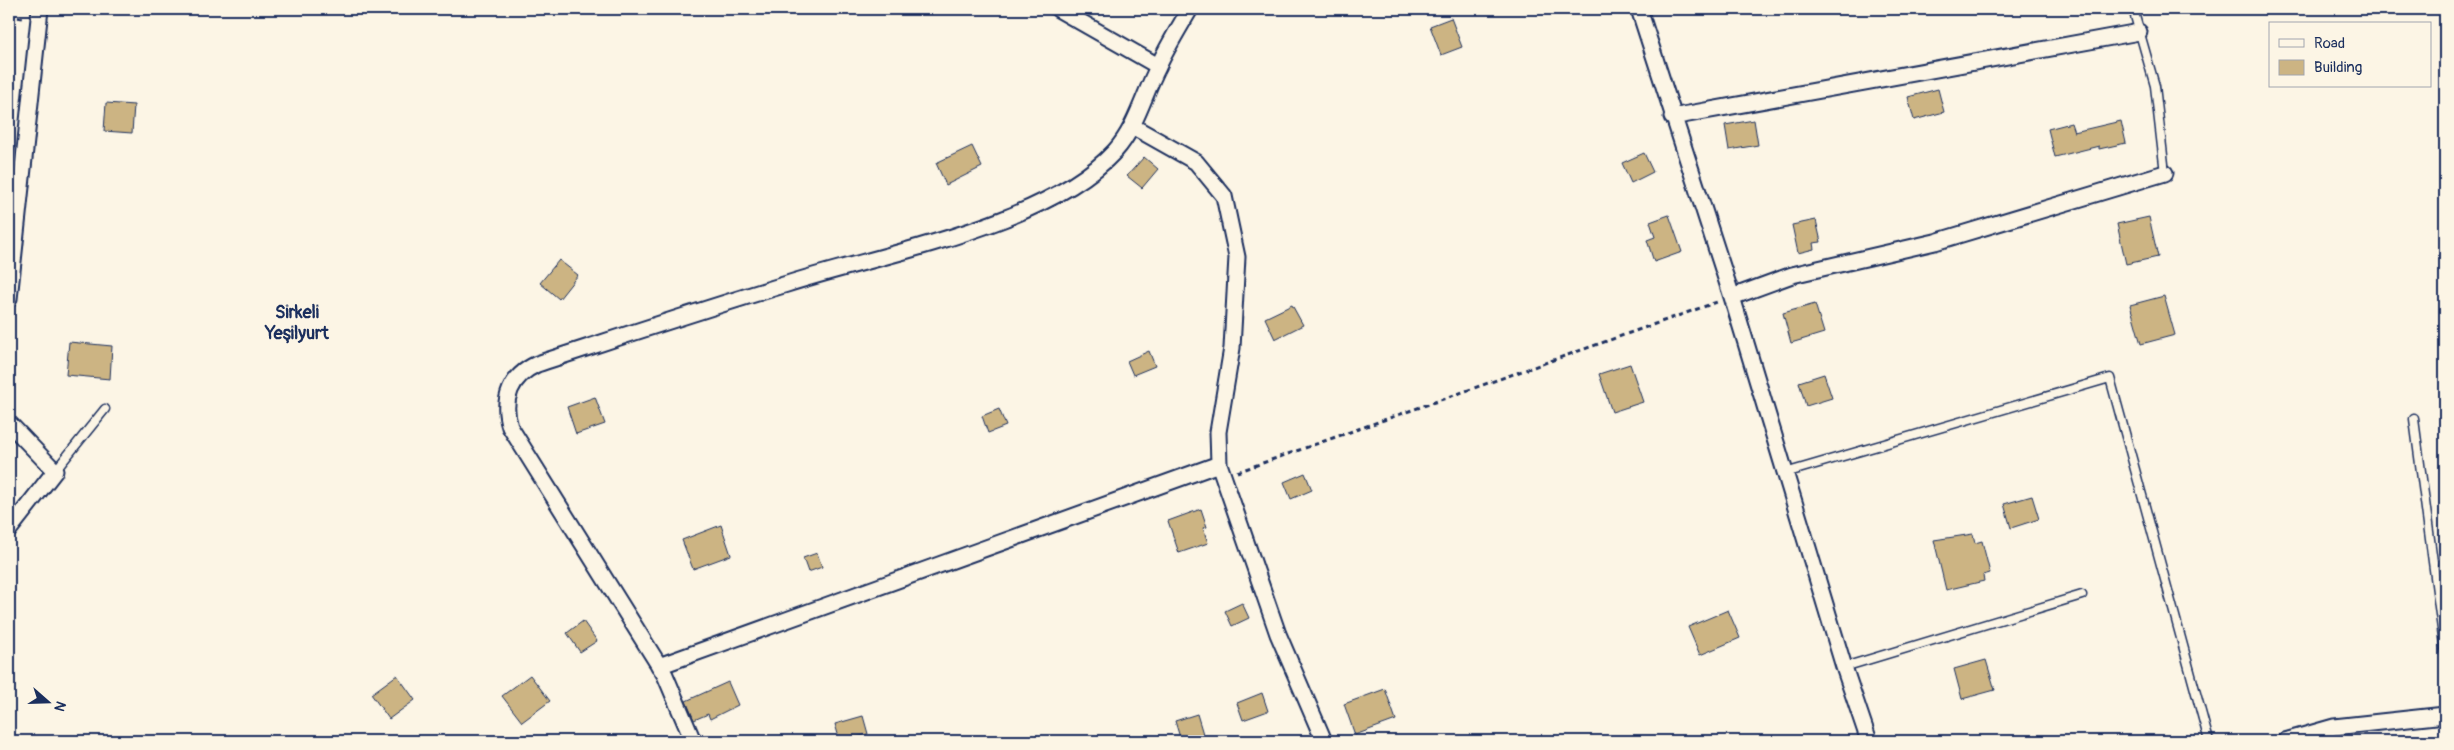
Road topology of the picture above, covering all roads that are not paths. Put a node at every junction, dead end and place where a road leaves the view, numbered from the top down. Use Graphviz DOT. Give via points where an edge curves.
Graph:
graph roads {
  1 [pos="40,9"];
  2 [pos="1058,9"];
  3 [pos="1190,9"];
  4 [pos="1639,9"];
  5 [pos="2134,9"];
  6 [pos="2139,32"];
  7 [pos="1158,66"];
  8 [pos="1672,117"];
  9 [pos="1132,126"];
  10 [pos="2165,173"];
  11 [pos="1732,297"];
  12 [pos="9,299"];
  13 [pos="105,409"];
  14 [pos="2414,419"];
  15 [pos="9,423"];
  16 [pos="1221,471"];
  17 [pos="56,472"];
  18 [pos="1785,473"];
  19 [pos="9,530"];
  20 [pos="2082,595"];
  21 [pos="2445,652"];
  22 [pos="659,666"];
  23 [pos="1844,668"];
  24 [pos="2445,715"];
  25 [pos="693,741"];
  26 [pos="1324,741"];
  27 [pos="1869,741"];
  28 [pos="2209,741"];
  29 [pos="2285,741"];
  1 -- 12 [label="street"];
  2 -- 7 [label="street"];
  3 -- 7 [label="street"];
  4 -- 8 [label="street"];
  5 -- 6 [label="lane"];
  6 -- 8 [label="street"];
  6 -- 10 [label="lane" via="2155,86"];
  7 -- 9 [label="street"];
  8 -- 11 [label="street"];
  9 -- 16 [label="street" via="1196,162 1224,196 1237,257 1232,348 1218,432"];
  9 -- 22 [label="street" via="1117,150 1073,186 1050,199 974,230 789,283 537,364 520,374 506,400 510,427"];
  10 -- 11 [label="street" via="1935,242 1792,275"];
  11 -- 18 [label="street"];
  13 -- 17 [label="lane"];
  14 -- 21 [label="lane"];
  15 -- 17 [label="street"];
  16 -- 22 [label="street"];
  16 -- 26 [label="street" via="1278,634"];
  17 -- 19 [label="street"];
  18 -- 23 [label="street"];
  18 -- 28 [label="lane" via="2110,378"];
  20 -- 23 [label="lane"];
  22 -- 25 [label="street"];
  23 -- 27 [label="street"];
  24 -- 29 [label="street" via="2334,727"];
}
